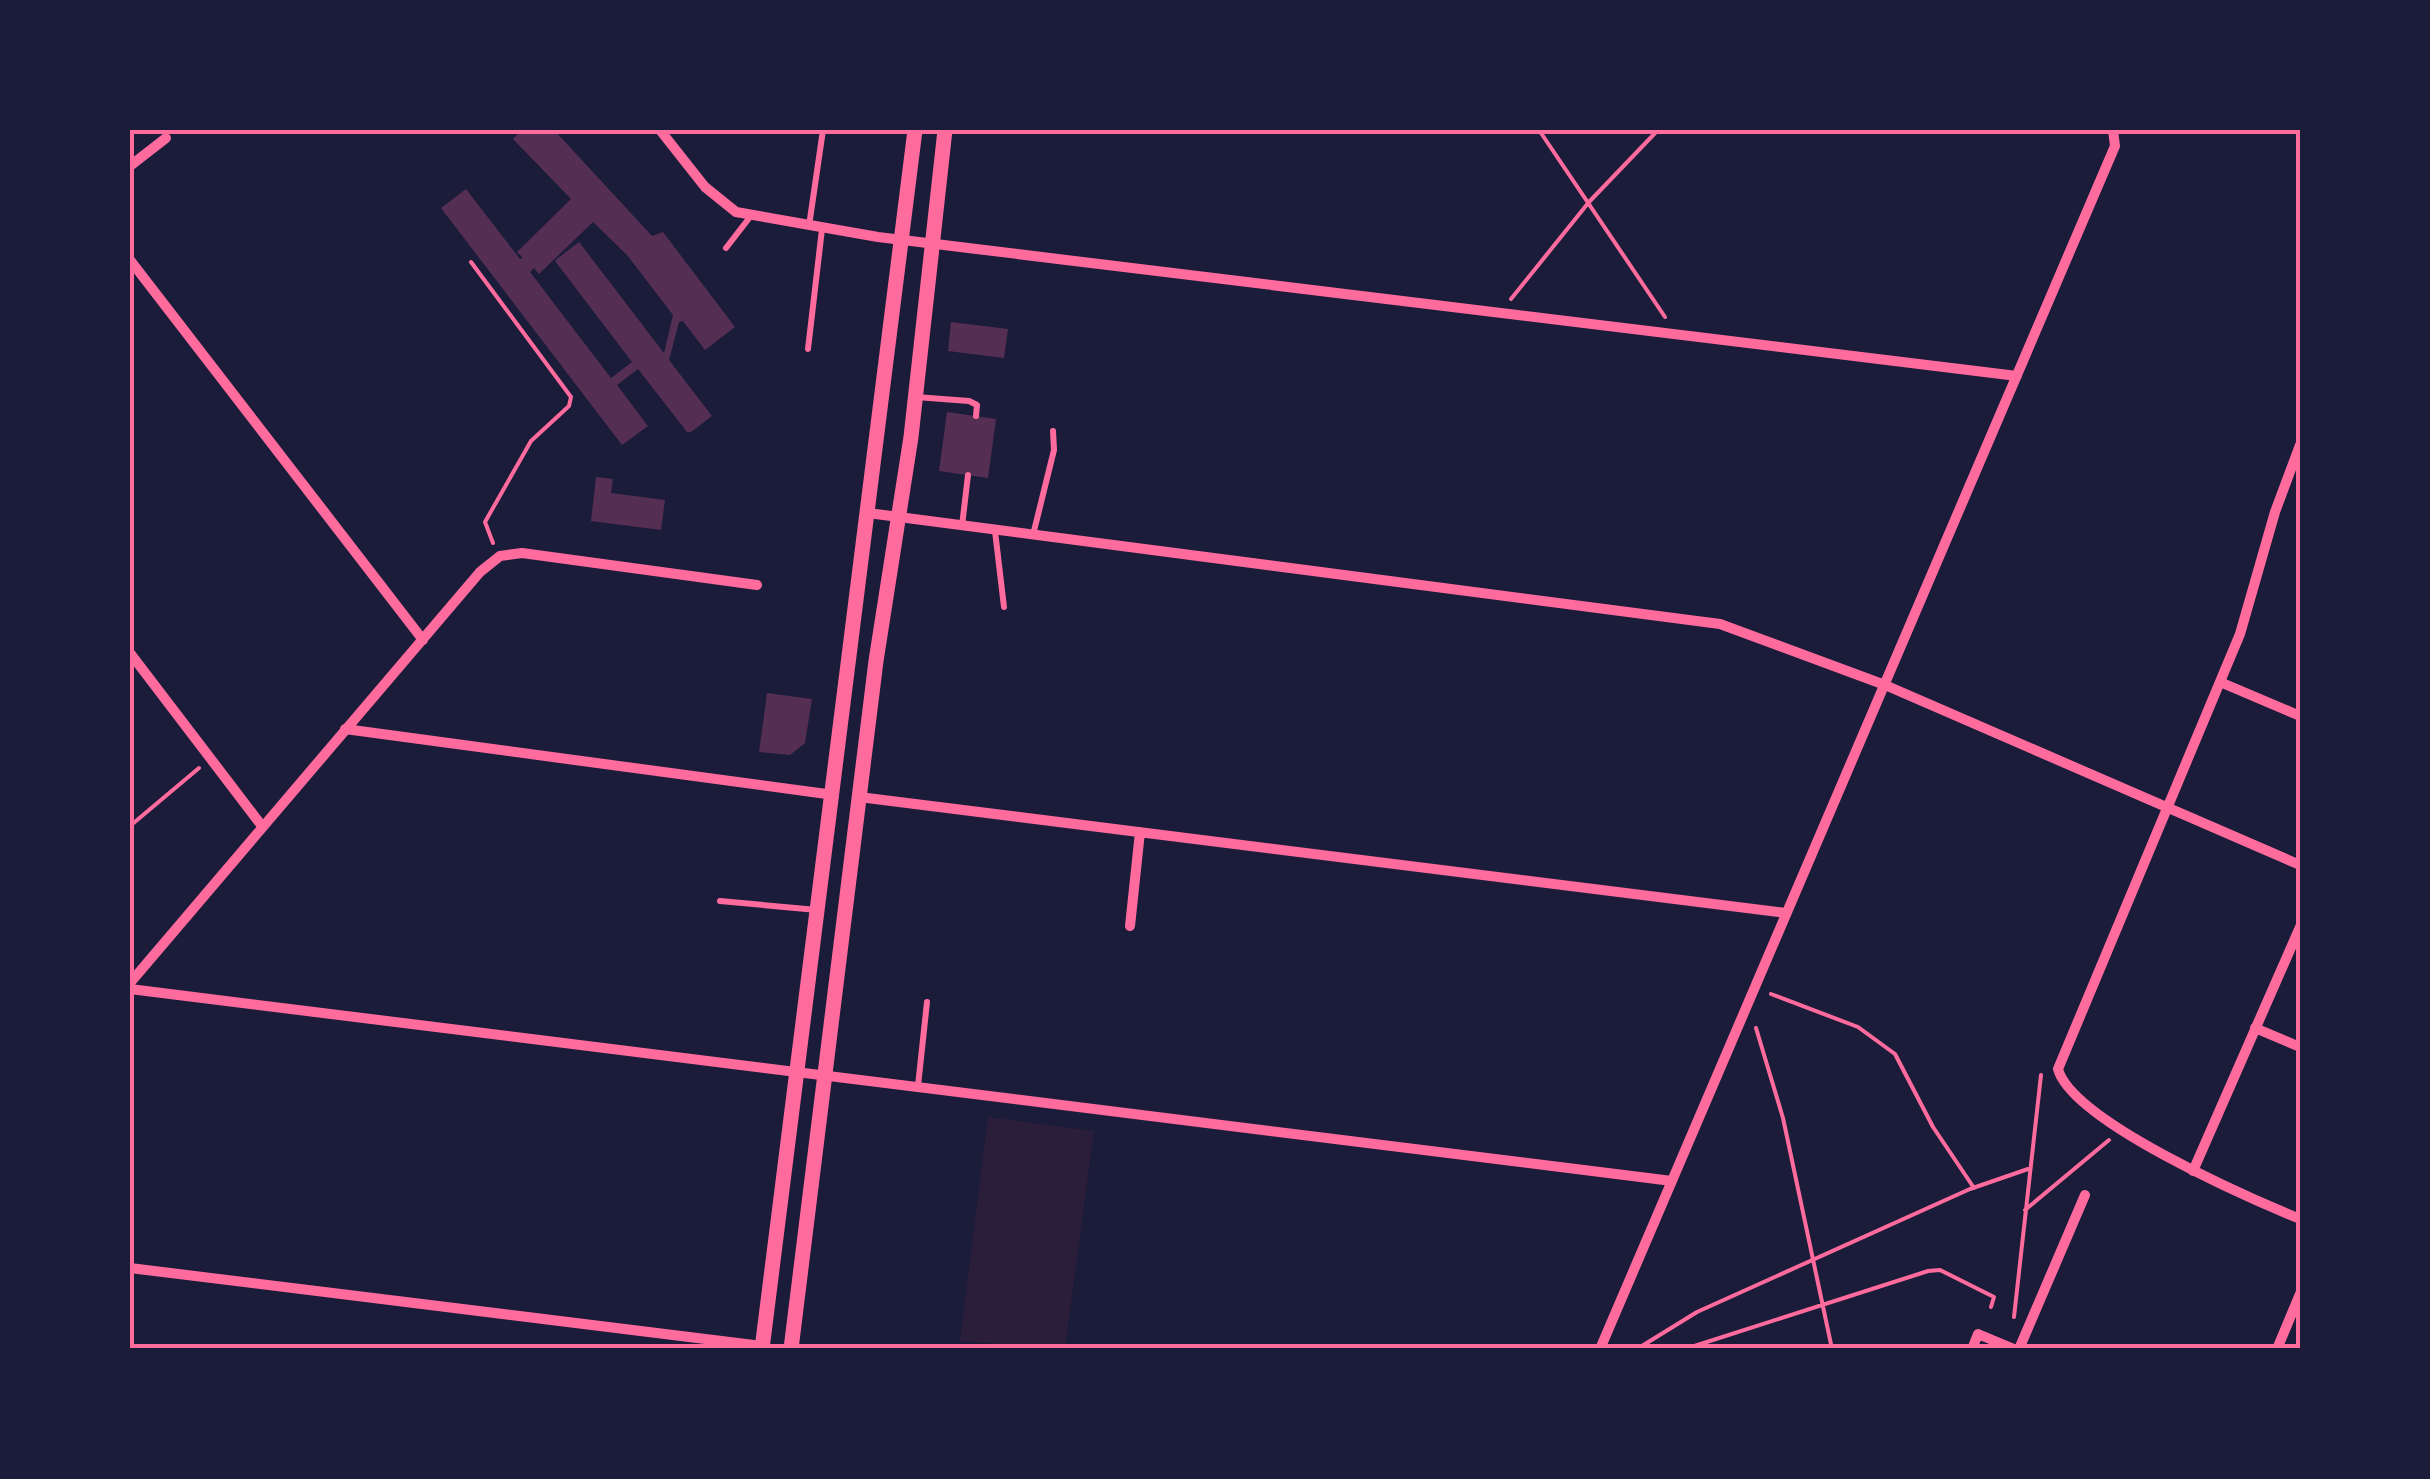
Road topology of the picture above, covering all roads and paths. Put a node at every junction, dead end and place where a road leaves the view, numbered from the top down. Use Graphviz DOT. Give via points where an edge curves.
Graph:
graph roads {
  1 [pos="660,130"];
  2 [pos="823,130"];
  3 [pos="915,130"];
  4 [pos="945,130"];
  5 [pos="1540,130"];
  6 [pos="1658,130"];
  7 [pos="2114,130"];
  8 [pos="166,138"];
  9 [pos="130,166"];
  10 [pos="1589,202"];
  11 [pos="750,217"];
  12 [pos="808,227"];
  13 [pos="822,228"];
  14 [pos="904,240"];
  15 [pos="931,241"];
  16 [pos="726,248"];
  17 [pos="130,260"];
  18 [pos="470,262"];
  19 [pos="1508,312"];
  20 [pos="1666,332"];
  21 [pos="808,349"];
  22 [pos="2017,376"];
  23 [pos="915,396"];
  24 [pos="976,416"];
  25 [pos="1053,432"];
  26 [pos="2300,445"];
  27 [pos="968,475"];
  28 [pos="868,514"];
  29 [pos="900,519"];
  30 [pos="962,527"];
  31 [pos="995,531"];
  32 [pos="1033,537"];
  33 [pos="500,556"];
  34 [pos="757,584"];
  35 [pos="1004,608"];
  36 [pos="423,640"];
  37 [pos="130,653"];
  38 [pos="2220,682"];
  39 [pos="1886,685"];
  40 [pos="2300,716"];
  41 [pos="345,729"];
  42 [pos="210,757"];
  43 [pos="834,795"];
  44 [pos="859,797"];
  45 [pos="2165,808"];
  46 [pos="130,826"];
  47 [pos="262,826"];
  48 [pos="1140,832"];
  49 [pos="2300,865"];
  50 [pos="720,901"];
  51 [pos="818,910"];
  52 [pos="1786,914"];
  53 [pos="1130,926"];
  54 [pos="2300,927"];
  55 [pos="130,986"];
  56 [pos="1768,992"];
  57 [pos="927,1002"];
  58 [pos="1754,1024"];
  59 [pos="2255,1028"];
  60 [pos="2300,1047"];
  61 [pos="798,1073"];
  62 [pos="2043,1073"];
  63 [pos="825,1076"];
  64 [pos="918,1087"];
  65 [pos="2113,1137"];
  66 [pos="2028,1170"];
  67 [pos="2192,1172"];
  68 [pos="1672,1181"];
  69 [pos="1974,1188"];
  70 [pos="2085,1195"];
  71 [pos="2024,1210"];
  72 [pos="2300,1219"];
  73 [pos="1809,1260"];
  74 [pos="130,1268"];
  75 [pos="2300,1294"];
  76 [pos="1821,1306"];
  77 [pos="1991,1307"];
  78 [pos="2014,1317"];
  79 [pos="762,1348"];
  80 [pos="791,1349"];
  81 [pos="1600,1349"];
  82 [pos="1636,1349"];
  83 [pos="1685,1349"];
  84 [pos="1832,1349"];
  85 [pos="1972,1349"];
  86 [pos="2016,1349"];
  87 [pos="2276,1349"];
  1 -- 11 [label="street" via="716,198"];
  2 -- 12 [label="lane"];
  3 -- 14 [label="street"];
  4 -- 15 [label="street"];
  5 -- 10 [label="path"];
  6 -- 10 [label="path"];
  7 -- 22 [label="street" via="2115,146"];
  8 -- 9 [label="street"];
  10 -- 19 [label="path" via="1512,293"];
  10 -- 20 [label="path" via="1665,315"];
  11 -- 12 [label="street"];
  11 -- 16 [label="lane"];
  12 -- 13 [label="street"];
  13 -- 14 [label="street"];
  13 -- 21 [label="lane"];
  14 -- 15 [label="street"];
  14 -- 28 [label="street"];
  15 -- 19 [label="street"];
  15 -- 23 [label="street"];
  17 -- 36 [label="street"];
  18 -- 33 [label="path" via="571,398 522,453 484,522"];
  19 -- 20 [label="street"];
  20 -- 22 [label="street"];
  22 -- 39 [label="street"];
  23 -- 24 [label="lane" via="969,401 977,405"];
  23 -- 29 [label="street"];
  25 -- 32 [label="lane"];
  26 -- 38 [label="street"];
  27 -- 30 [label="lane"];
  28 -- 29 [label="street"];
  28 -- 43 [label="street"];
  29 -- 30 [label="street"];
  29 -- 44 [label="street"];
  30 -- 31 [label="street"];
  31 -- 32 [label="street"];
  31 -- 35 [label="lane"];
  32 -- 39 [label="street" via="1720,624"];
  33 -- 34 [label="street"];
  33 -- 36 [label="street"];
  36 -- 41 [label="street"];
  37 -- 42 [label="street"];
  38 -- 40 [label="street"];
  38 -- 45 [label="street"];
  39 -- 45 [label="street"];
  39 -- 52 [label="street"];
  41 -- 43 [label="street"];
  41 -- 47 [label="street"];
  42 -- 46 [label="path"];
  42 -- 47 [label="street"];
  43 -- 51 [label="street"];
  44 -- 48 [label="street"];
  44 -- 63 [label="street"];
  45 -- 49 [label="street"];
  45 -- 67 [label="street" via="2058,1069 2070,1091"];
  47 -- 55 [label="street"];
  48 -- 52 [label="street"];
  48 -- 53 [label="street"];
  50 -- 51 [label="lane"];
  51 -- 61 [label="street"];
  52 -- 68 [label="street"];
  54 -- 59 [label="street"];
  55 -- 61 [label="street"];
  56 -- 69 [label="path" via="1858,1027 1895,1054"];
  57 -- 64 [label="lane"];
  58 -- 73 [label="path" via="1782,1118"];
  59 -- 60 [label="street"];
  59 -- 67 [label="street"];
  61 -- 63 [label="street"];
  61 -- 79 [label="street"];
  62 -- 66 [label="path"];
  63 -- 64 [label="street"];
  63 -- 80 [label="street"];
  64 -- 68 [label="street"];
  65 -- 71 [label="path"];
  66 -- 69 [label="path"];
  66 -- 71 [label="path"];
  67 -- 72 [label="street"];
  68 -- 81 [label="street"];
  69 -- 73 [label="path"];
  70 -- 86 [label="street"];
  71 -- 78 [label="path"];
  73 -- 76 [label="path"];
  73 -- 82 [label="path"];
  74 -- 79 [label="street"];
  75 -- 87 [label="street"];
  76 -- 77 [label="path" via="1940,1270 1994,1296"];
  76 -- 83 [label="path"];
  76 -- 84 [label="path"];
  85 -- 86 [label="street" via="1978,1334"];
}
